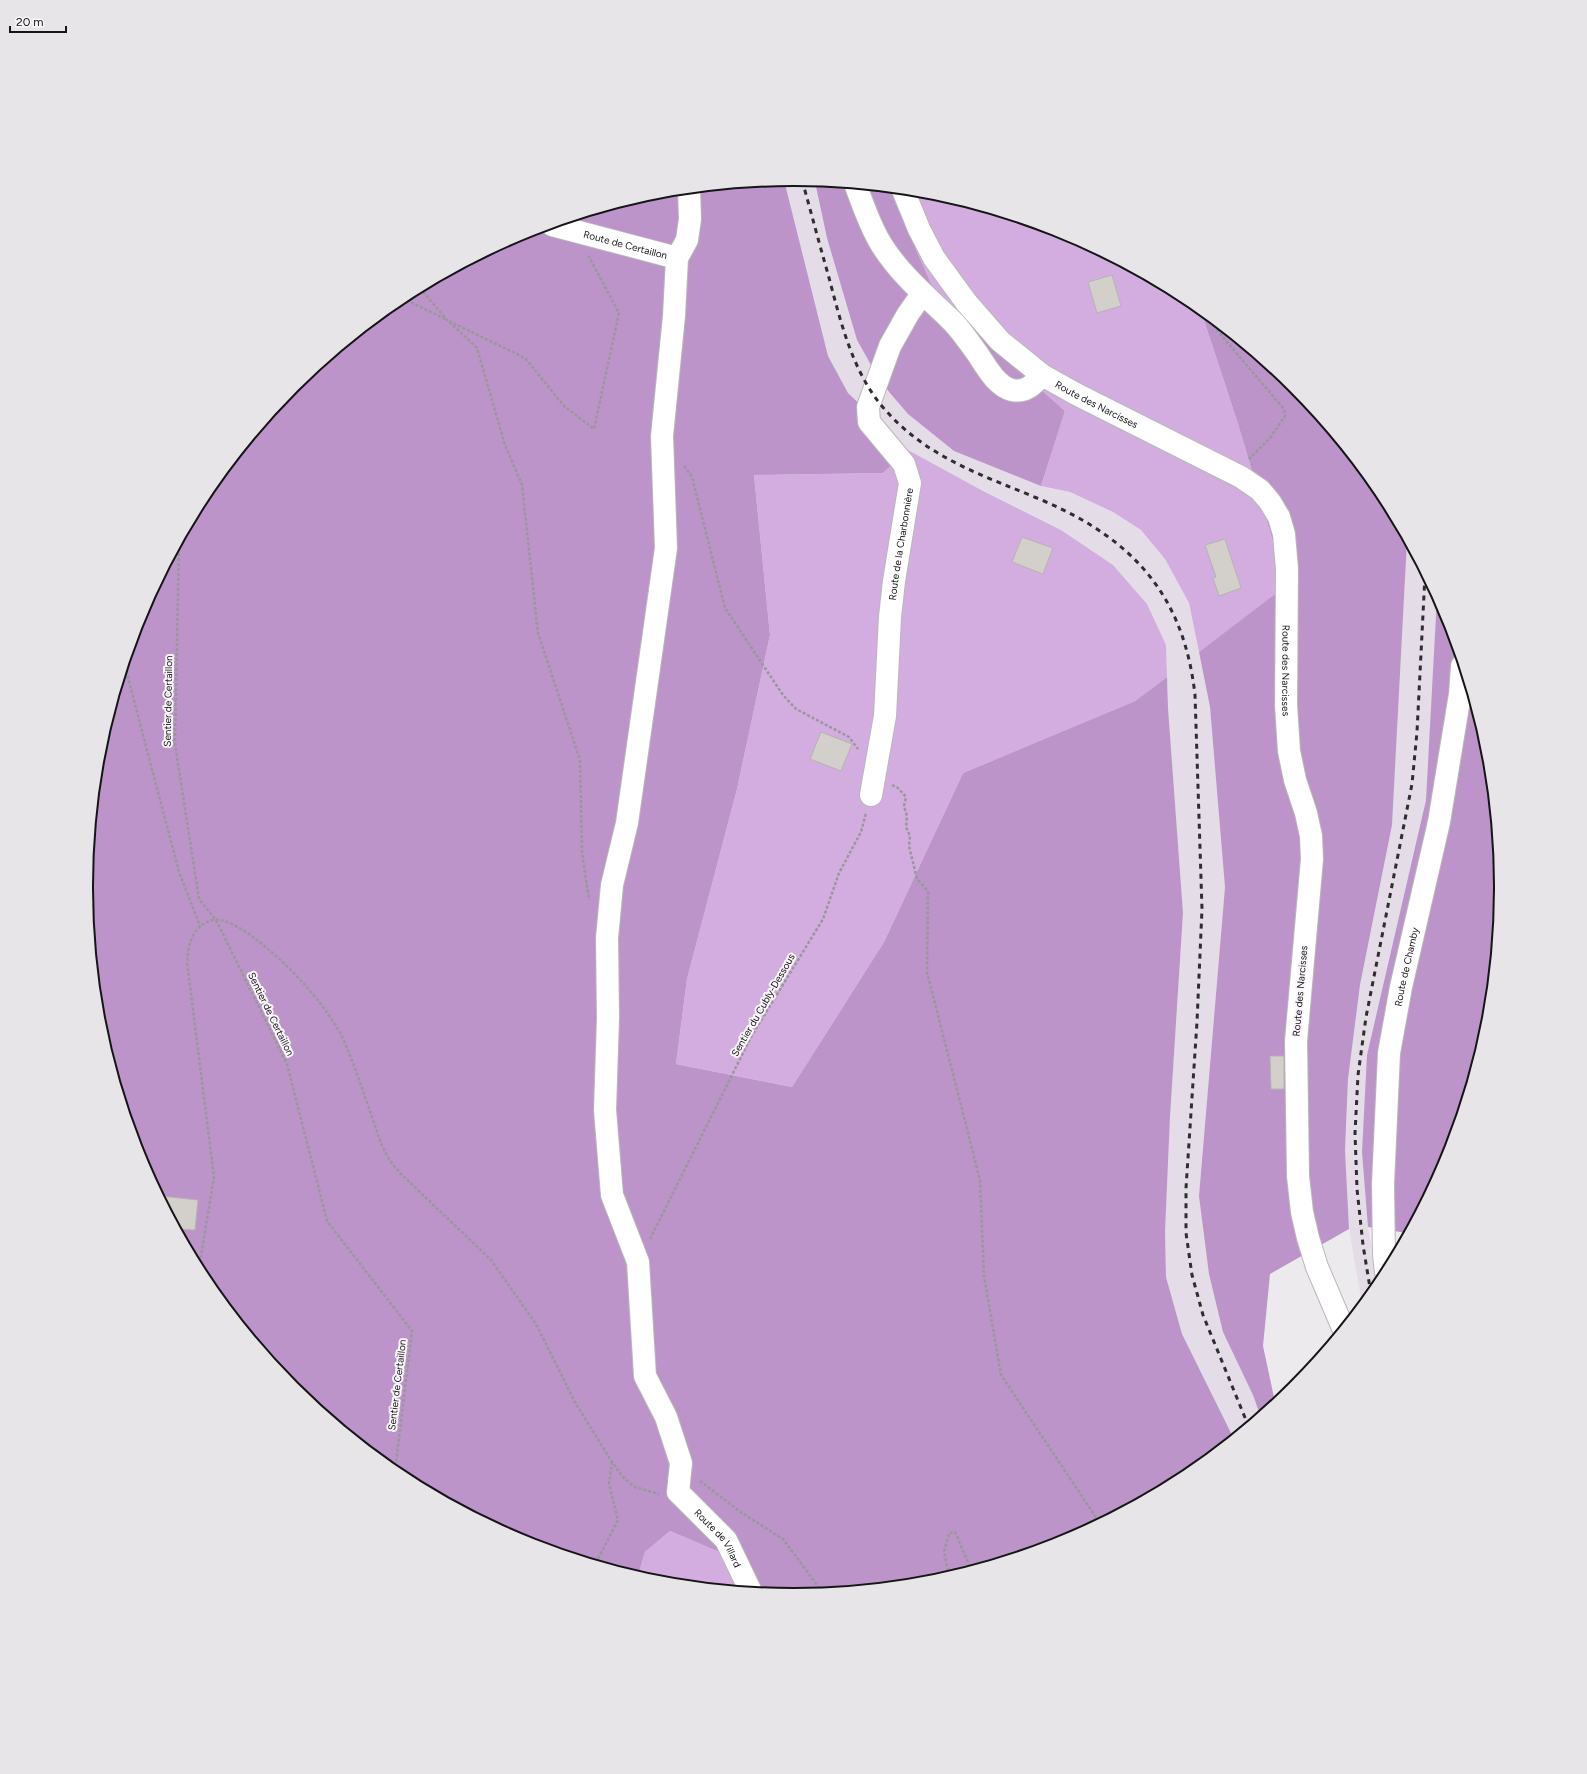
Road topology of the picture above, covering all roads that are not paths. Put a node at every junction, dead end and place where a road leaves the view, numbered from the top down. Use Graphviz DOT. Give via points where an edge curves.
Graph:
graph roads {
  1 [pos="858,190"];
  2 [pos="689,194"];
  3 [pos="905,196"];
  4 [pos="560,227"];
  5 [pos="677,258"];
  6 [pos="922,294"];
  7 [pos="1042,375"];
  8 [pos="1461,676"];
  9 [pos="874,779"];
  10 [pos="1385,1262"];
  11 [pos="1341,1323"];
  12 [pos="748,1586"];
  1 -- 6 [label="street" via="880,243"];
  2 -- 5 [label="street" via="690,219 686,240"];
  3 -- 7 [label="street, Route des Narcisses" via="934,258 966,302 1000,342"];
  4 -- 5 [label="street, Route de Certaillon"];
  5 -- 12 [label="street, Route de Villard" via="662,436 666,548 627,823 612,885 607,938 605,1110 612,1195 638,1262 645,1376 666,1417 681,1463 678,1492 726,1540"];
  6 -- 7 [label="street" via="950,318 997,381 1004,386 1011,390 1030,388"];
  6 -- 9 [label="street, Route de la Charbonnière" via="890,346 868,407 869,422 904,464 910,483 894,581 885,716"];
  7 -- 11 [label="street, Route des Narcisses" via="1241,477 1260,490 1279,517 1284,534 1287,563 1286,705 1289,751 1311,836 1312,859 1296,1041 1298,1176 1308,1238 1317,1267"];
  8 -- 10 [label="street, Route de Chamby" via="1439,822 1401,987 1390,1053 1383,1184"];
}
